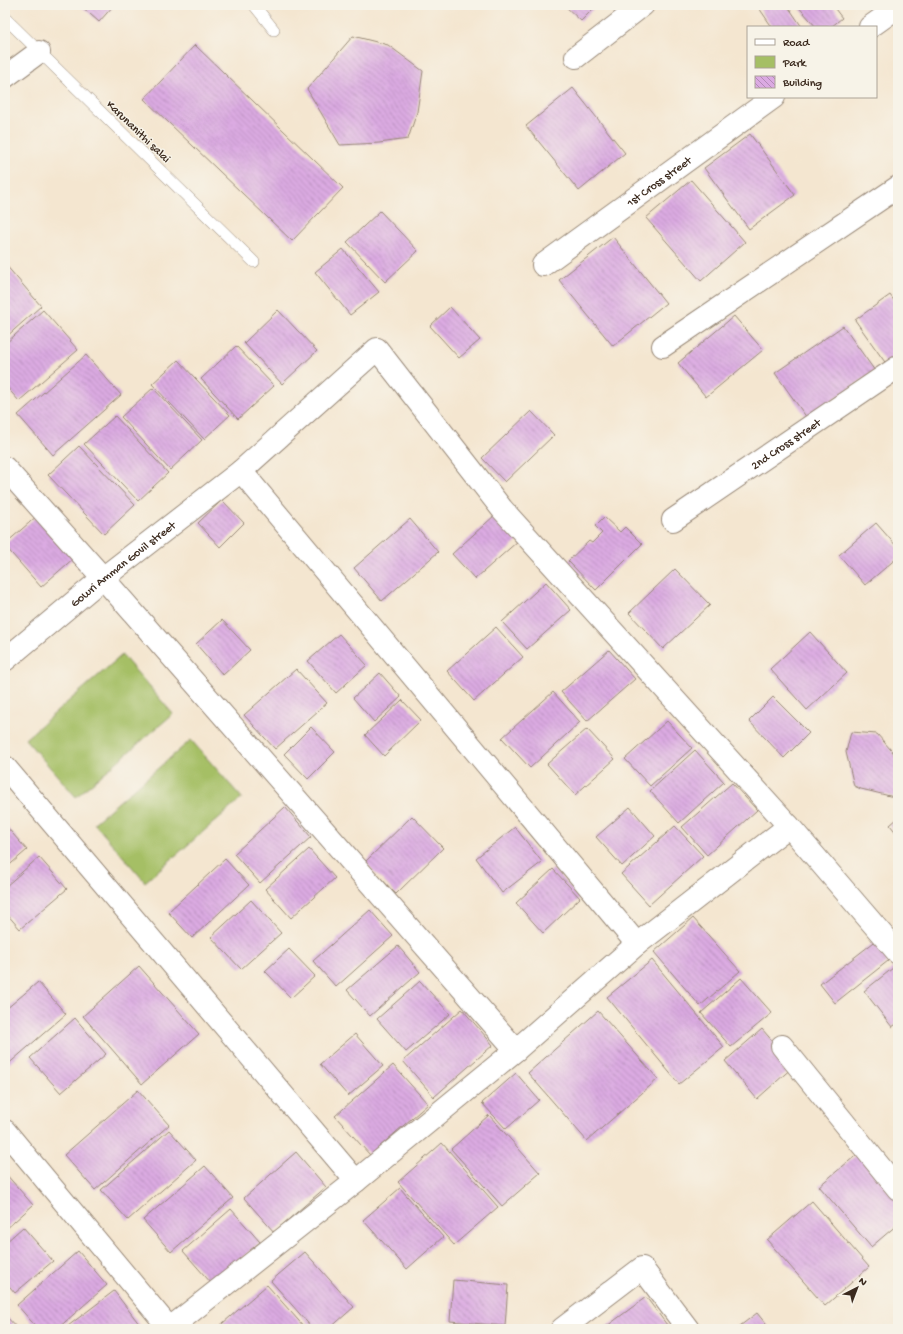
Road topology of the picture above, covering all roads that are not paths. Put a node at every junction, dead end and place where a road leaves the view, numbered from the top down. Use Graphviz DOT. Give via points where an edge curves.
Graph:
graph roads {
  1 [pos="254,5"];
  2 [pos="643,5"];
  3 [pos="898,7"];
  4 [pos="5,18"];
  5 [pos="871,26"];
  6 [pos="274,30"];
  7 [pos="39,52"];
  8 [pos="576,57"];
  9 [pos="5,76"];
  10 [pos="773,98"];
  11 [pos="898,187"];
  12 [pos="254,262"];
  13 [pos="543,265"];
  14 [pos="663,346"];
  15 [pos="898,367"];
  16 [pos="5,468"];
  17 [pos="241,471"];
  18 [pos="673,520"];
  19 [pos="104,578"];
  20 [pos="5,660"];
  21 [pos="5,767"];
  22 [pos="789,826"];
  23 [pos="637,944"];
  24 [pos="898,953"];
  25 [pos="782,1046"];
  26 [pos="516,1050"];
  27 [pos="5,1131"];
  28 [pos="356,1181"];
  29 [pos="898,1189"];
  30 [pos="170,1329"];
  31 [pos="562,1329"];
  32 [pos="688,1329"];
  1 -- 6 [label="lane"];
  2 -- 8 [label="street"];
  3 -- 5 [label="street"];
  4 -- 7 [label="lane, Karunanithi salai"];
  7 -- 9 [label="street"];
  7 -- 12 [label="lane, Karunanithi salai"];
  10 -- 13 [label="street, 1st Cross street"];
  11 -- 14 [label="street"];
  15 -- 18 [label="street, 2nd Cross street"];
  16 -- 19 [label="street"];
  17 -- 19 [label="street, Gowri Amman Govil street"];
  17 -- 22 [label="street, Gowri Amman Govil street" via="377,350 502,509"];
  17 -- 23 [label="street"];
  19 -- 20 [label="street, Gowri Amman Govil street"];
  19 -- 26 [label="street"];
  21 -- 28 [label="street"];
  22 -- 23 [label="street"];
  22 -- 24 [label="street"];
  23 -- 26 [label="street"];
  25 -- 29 [label="street"];
  26 -- 28 [label="street"];
  27 -- 30 [label="street"];
  28 -- 30 [label="street"];
  31 -- 32 [label="street" via="642,1268"];
}
